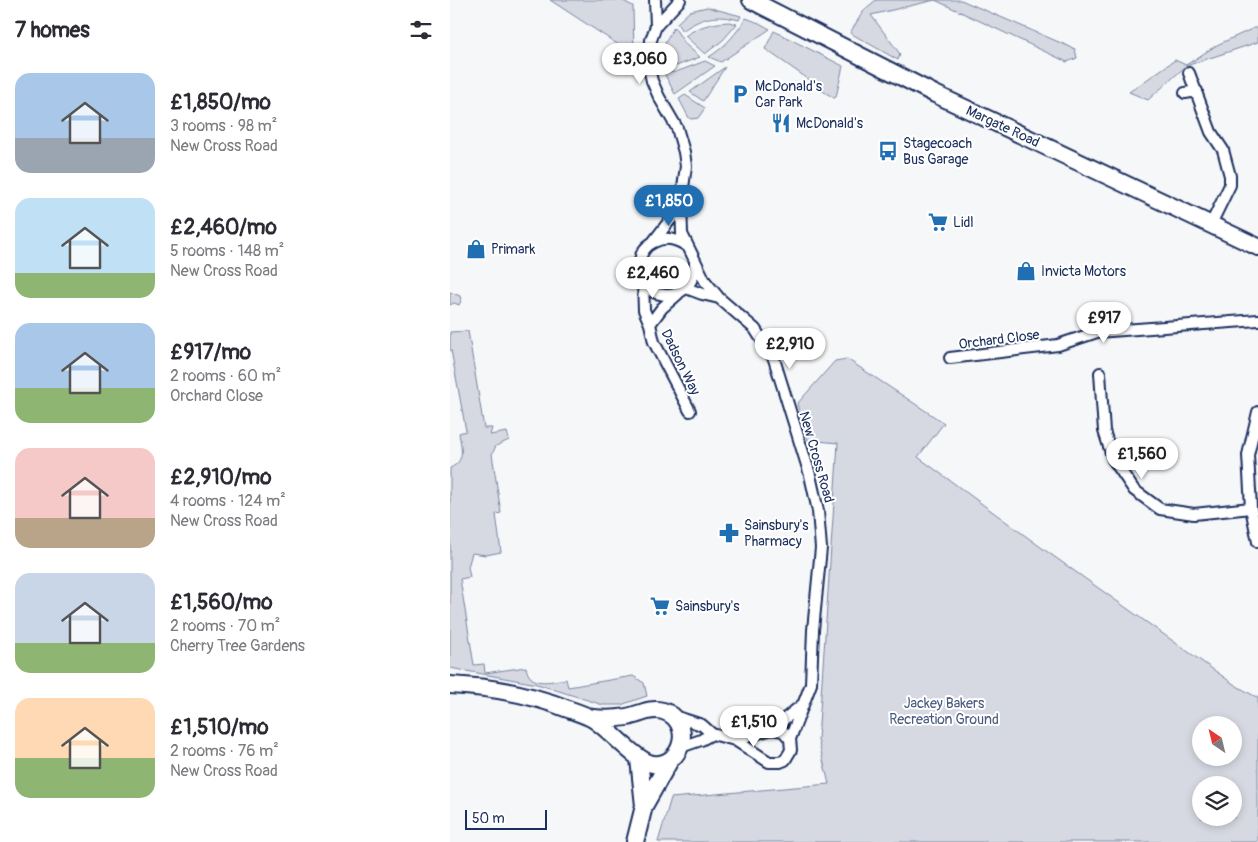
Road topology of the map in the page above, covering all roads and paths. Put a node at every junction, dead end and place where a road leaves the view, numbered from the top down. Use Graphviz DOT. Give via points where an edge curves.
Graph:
graph roads {
  1 [pos="655,0"];
  2 [pos="680,0"];
  3 [pos="751,0"];
  4 [pos="656,26"];
  5 [pos="1189,73"];
  6 [pos="1196,91"];
  7 [pos="1185,93"];
  8 [pos="681,202"];
  9 [pos="1211,224"];
  10 [pos="653,242"];
  11 [pos="687,246"];
  12 [pos="1258,247"];
  13 [pos="695,262"];
  14 [pos="643,283"];
  15 [pos="682,291"];
  16 [pos="719,298"];
  17 [pos="1258,320"];
  18 [pos="650,324"];
  19 [pos="950,358"];
  20 [pos="1100,373"];
  21 [pos="690,411"];
  22 [pos="1258,414"];
  23 [pos="1251,508"];
  24 [pos="1258,542"];
  25 [pos="450,685"];
  26 [pos="802,705"];
  27 [pos="648,711"];
  28 [pos="673,716"];
  29 [pos="592,718"];
  30 [pos="769,730"];
  31 [pos="712,734"];
  32 [pos="790,739"];
  33 [pos="735,740"];
  34 [pos="681,747"];
  35 [pos="636,756"];
  36 [pos="760,756"];
  37 [pos="670,760"];
  38 [pos="644,806"];
  39 [pos="635,842"];
  1 -- 4 [label="street, New Cross Road"];
  2 -- 4 [label="street, New Cross Road"];
  3 -- 9 [label="main road, Margate Road" via="935,94"];
  4 -- 8 [label="street, New Cross Road" via="651,40 649,68 659,97 677,128 684,152 686,166"];
  5 -- 6 [label="street"];
  6 -- 7 [label="street"];
  6 -- 9 [label="street" via="1211,132 1223,150 1230,176 1230,185"];
  8 -- 10 [label="street, New Cross Road"];
  8 -- 11 [label="street, New Cross Road" via="682,234"];
  9 -- 12 [label="main road, Margate Road"];
  10 -- 11 [label="street" via="671,239"];
  10 -- 14 [label="street, New Cross Road" via="640,257 638,266"];
  11 -- 13 [label="street, New Cross Road"];
  13 -- 15 [label="street" via="692,280"];
  13 -- 16 [label="street, New Cross Road"];
  14 -- 15 [label="street, New Cross Road" via="650,290 668,296"];
  14 -- 18 [label="street, Dadson Way" via="644,310"];
  15 -- 16 [label="street, New Cross Road"];
  15 -- 18 [label="street, Dadson Way" via="662,308"];
  16 -- 26 [label="street, New Cross Road" via="755,329 774,359 818,511 821,548 811,684"];
  17 -- 19 [label="street, Orchard Close" via="1097,332 1058,345"];
  18 -- 21 [label="street, Dadson Way" via="654,342"];
  20 -- 23 [label="street" via="1104,431 1113,459 1134,490 1160,509 1194,514"];
  22 -- 23 [label="street" via="1248,456"];
  23 -- 24 [label="street"];
  25 -- 29 [label="main road" via="541,698"];
  26 -- 30 [label="street, New Cross Road"];
  26 -- 32 [label="street, New Cross Road"];
  27 -- 28 [label="main road" via="665,711"];
  27 -- 29 [label="main road" via="628,717"];
  27 -- 35 [label="main road" via="634,720 630,728 629,745"];
  28 -- 31 [label="street, New Cross Road" via="702,725"];
  28 -- 34 [label="main road" via="682,730"];
  29 -- 35 [label="main road"];
  30 -- 32 [label="street" via="782,731"];
  30 -- 33 [label="street, New Cross Road"];
  30 -- 36 [label="street" via="762,735 758,745"];
  31 -- 33 [label="street, New Cross Road"];
  31 -- 34 [label="street"];
  32 -- 36 [label="street, New Cross Road" via="791,750 785,760 769,762"];
  33 -- 36 [label="street, New Cross Road"];
  34 -- 37 [label="main road"];
  35 -- 37 [label="main road" via="654,764"];
  35 -- 38 [label="main road"];
  37 -- 38 [label="main road"];
  38 -- 39 [label="main road"];
}
